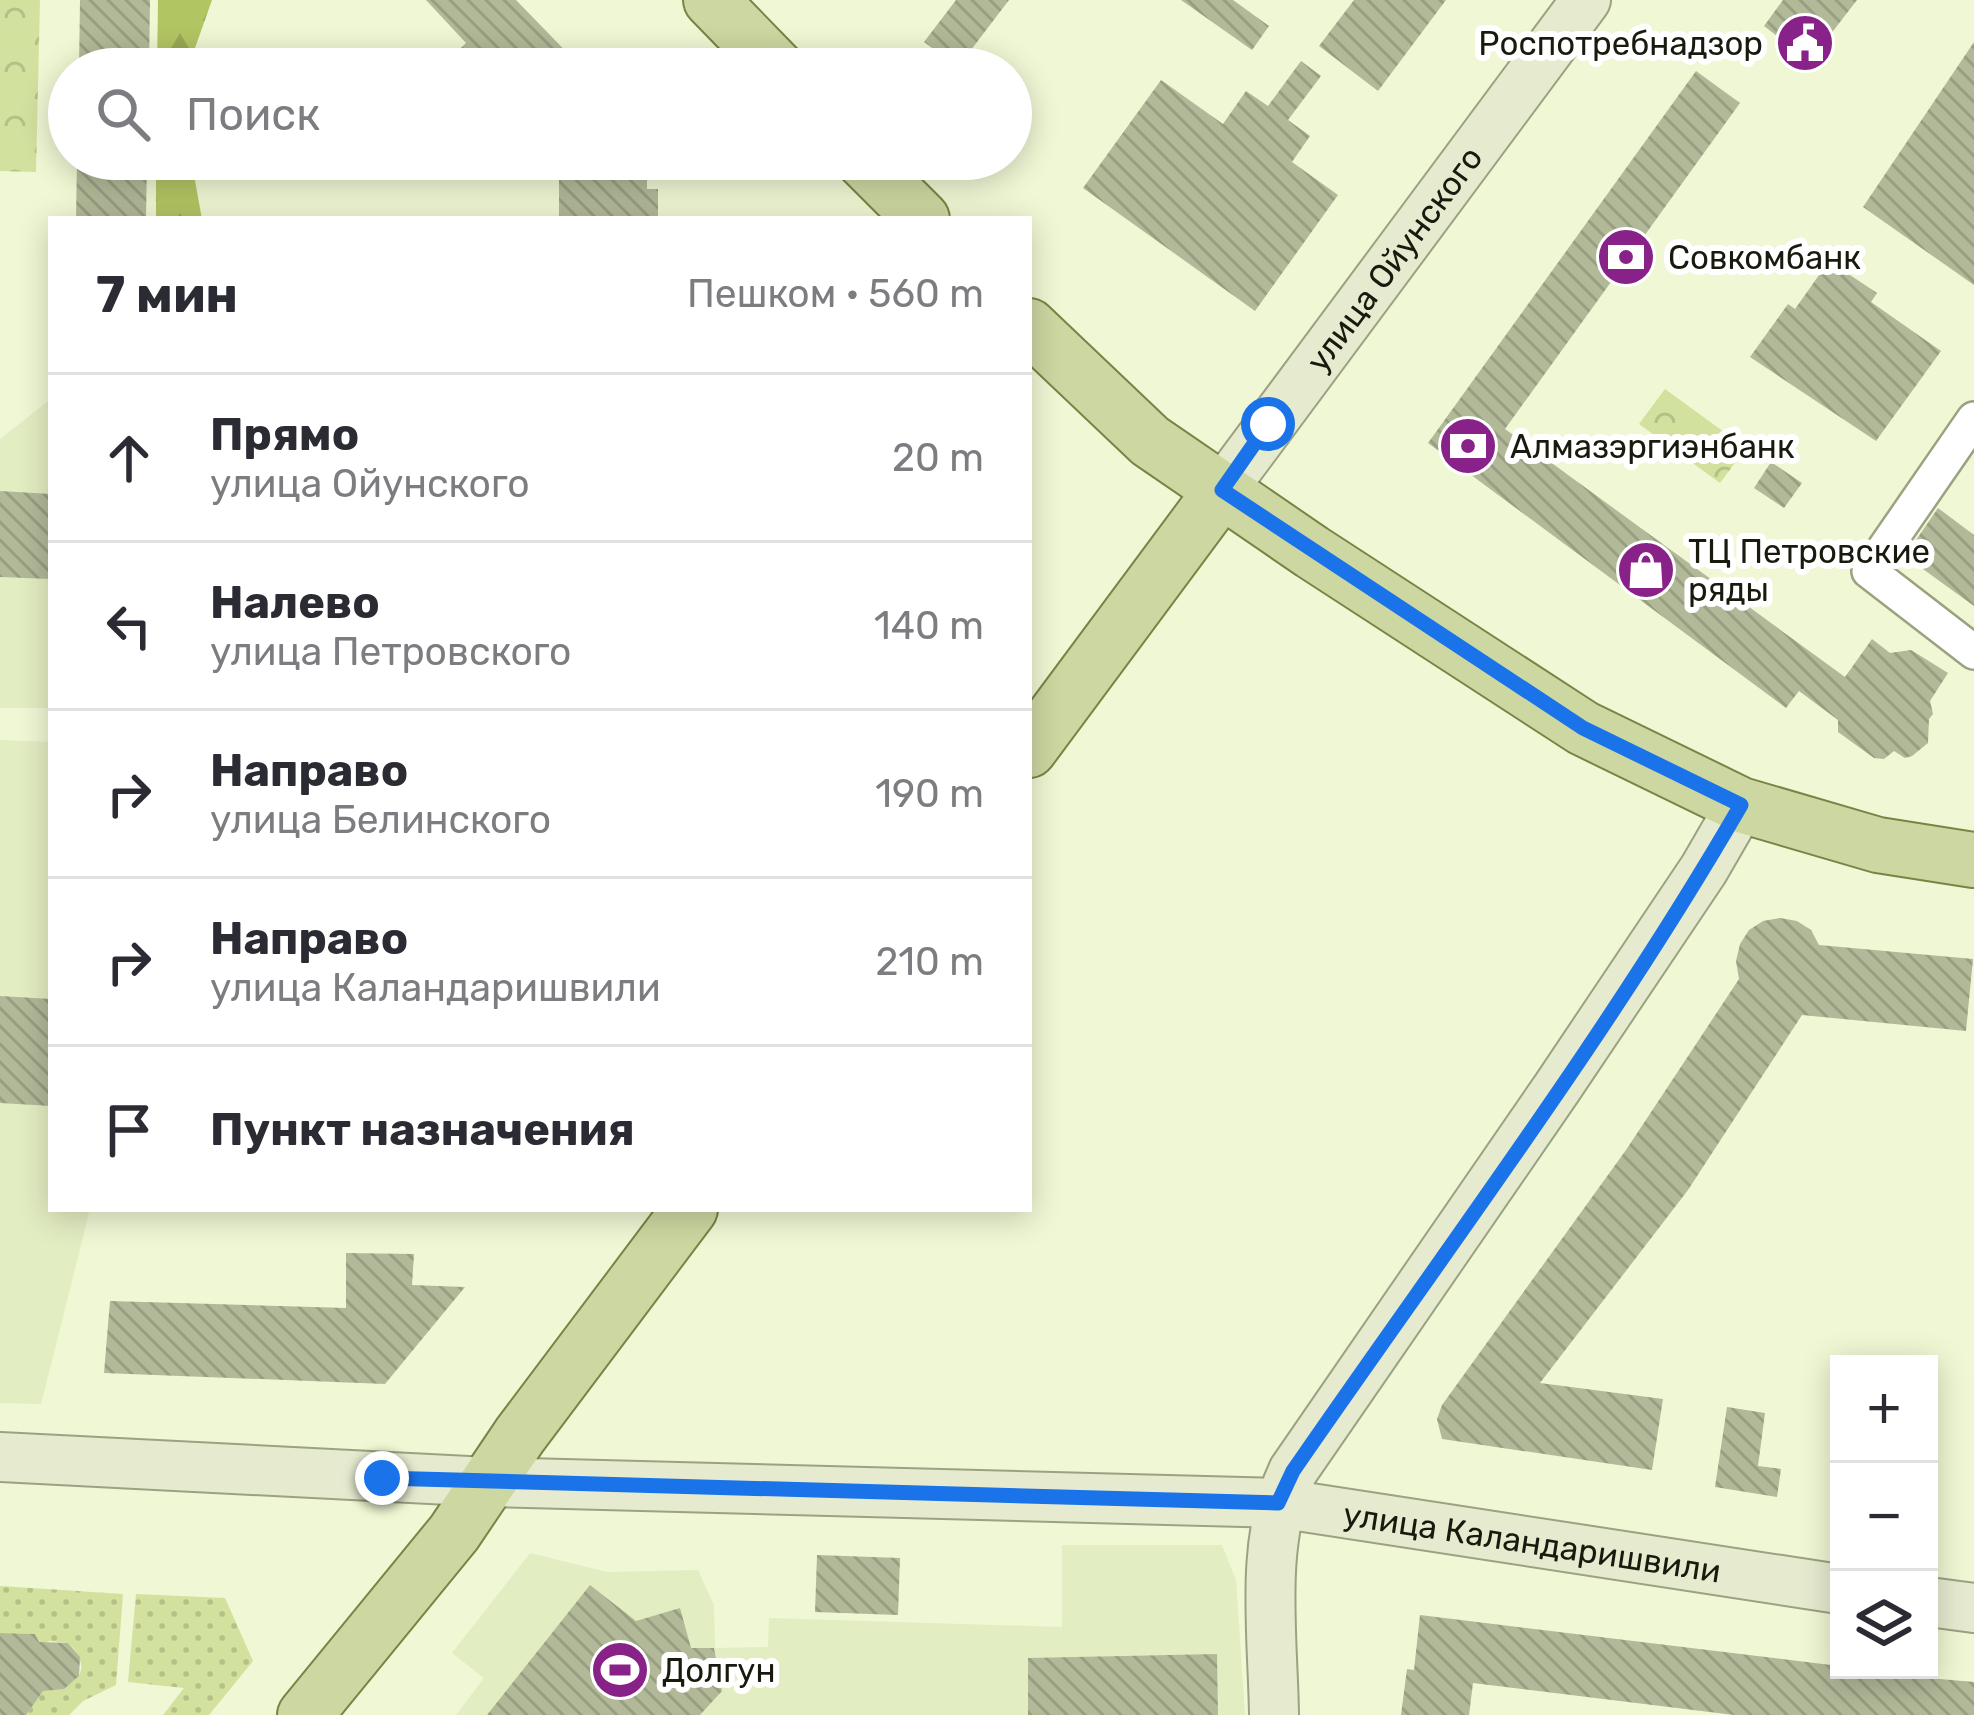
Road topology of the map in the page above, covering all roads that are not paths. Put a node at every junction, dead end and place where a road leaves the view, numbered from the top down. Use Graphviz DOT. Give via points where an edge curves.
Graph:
graph roads {
  1 [pos="711,0"];
  2 [pos="1586,0"];
  3 [pos="758,48"];
  4 [pos="883,180"];
  5 [pos="919,216"];
  6 [pos="1032,329"];
  7 [pos="1974,419"];
  8 [pos="1222,490"];
  9 [pos="1974,652"];
  10 [pos="1032,746"];
  11 [pos="1741,805"];
  12 [pos="1974,860"];
  13 [pos="688,1212"];
  14 [pos="0,1457"];
  15 [pos="488,1482"];
  16 [pos="1278,1503"];
  17 [pos="1830,1588"];
  18 [pos="1938,1602"];
  19 [pos="1974,1608"];
  20 [pos="305,1715"];
  21 [pos="1274,1715"];
  1 -- 3 [label="main road"];
  2 -- 8 [label="street, улица Ойунского"];
  4 -- 5 [label="main road"];
  6 -- 8 [label="main road" via="1123,418"];
  7 -- 9 [label="street" via="1869,571"];
  8 -- 10 [label="main road, улица Ойунского"];
  8 -- 11 [label="main road" via="1583,728"];
  11 -- 12 [label="main road" via="1878,845"];
  11 -- 16 [label="street"];
  13 -- 15 [label="main road"];
  14 -- 15 [label="street, улица Каландаришвили"];
  15 -- 16 [label="street, улица Каландаришвили"];
  15 -- 20 [label="main road"];
  16 -- 17 [label="street, улица Каландаришвили"];
  16 -- 21 [label="street"];
  18 -- 19 [label="street"];
}
